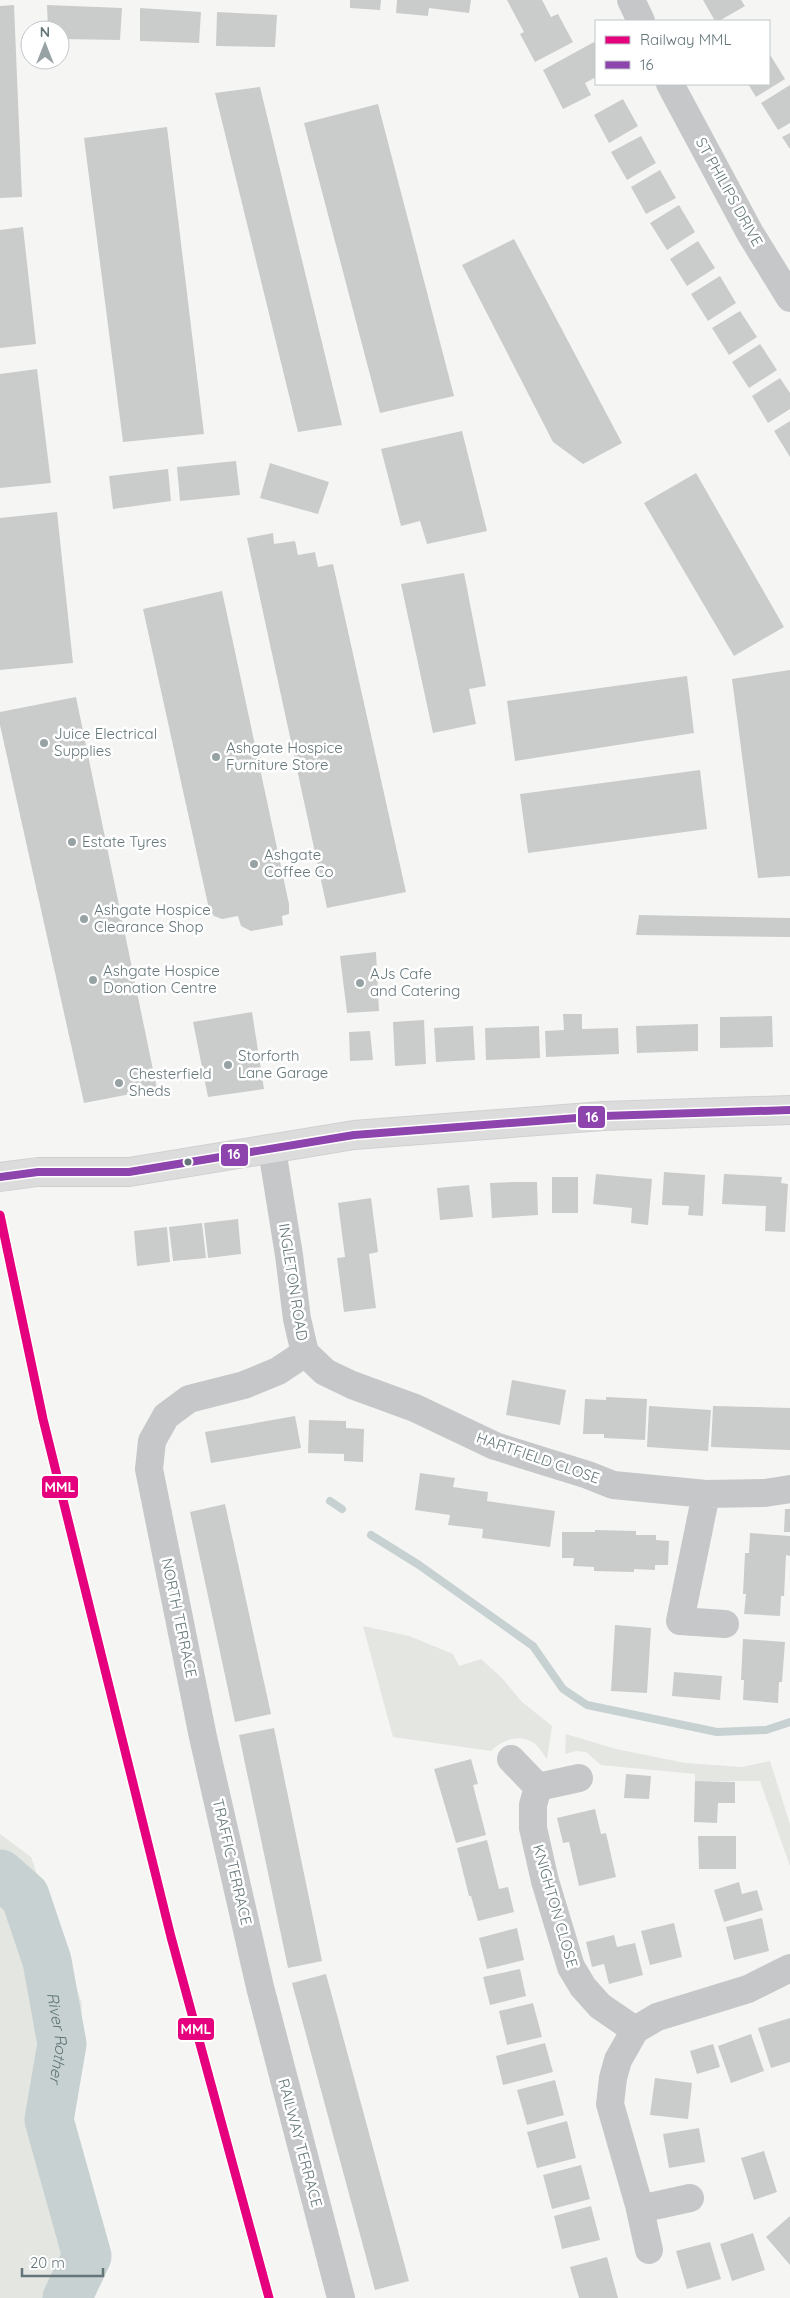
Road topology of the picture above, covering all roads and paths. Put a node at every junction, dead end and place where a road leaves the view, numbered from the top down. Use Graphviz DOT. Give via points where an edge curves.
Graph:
graph roads {
  1 [pos="631,0"];
  2 [pos="641,20"];
  3 [pos="671,85"];
  4 [pos="790,298"];
  5 [pos="790,1110"];
  6 [pos="272,1150"];
  7 [pos="0,1177"];
  8 [pos="305,1353"];
  9 [pos="790,1489"];
  10 [pos="706,1494"];
  11 [pos="156,1500"];
  12 [pos="725,1624"];
  13 [pos="204,1737"];
  14 [pos="511,1759"];
  15 [pos="579,1778"];
  16 [pos="538,1787"];
  17 [pos="790,1968"];
  18 [pos="260,1987"];
  19 [pos="635,2030"];
  20 [pos="690,2198"];
  21 [pos="640,2210"];
  22 [pos="649,2250"];
  23 [pos="341,2298"];
  1 -- 2 [label="street"];
  3 -- 4 [label="street, ST PHILIPS DRIVE" via="750,233"];
  5 -- 6 [label="street" via="603,1116 354,1136"];
  6 -- 7 [label="street" via="129,1172 38,1172"];
  6 -- 8 [label="street, INGLETON ROAD"];
  8 -- 10 [label="street, HARTFIELD CLOSE" via="326,1372 352,1385 415,1408 495,1446 613,1485"];
  8 -- 11 [label="street, INGLETON ROAD" via="278,1371 244,1385 189,1399 166,1416 152,1441 149,1469"];
  9 -- 10 [label="street, HARTFIELD CLOSE" via="765,1493"];
  10 -- 12 [label="street" via="680,1621"];
  11 -- 13 [label="street, NORTH TERRACE"];
  13 -- 18 [label="street, TRAFFIC TERRACE"];
  14 -- 16 [label="street"];
  15 -- 16 [label="street"];
  16 -- 19 [label="street, KNIGHTON CLOSE" via="532,1805 533,1828 570,1967 600,2006"];
  17 -- 19 [label="street" via="748,1989 657,2017"];
  18 -- 23 [label="street, RAILWAY TERRACE"];
  19 -- 21 [label="street" via="618,2060 610,2104"];
  20 -- 21 [label="street"];
  21 -- 22 [label="street"];
}
